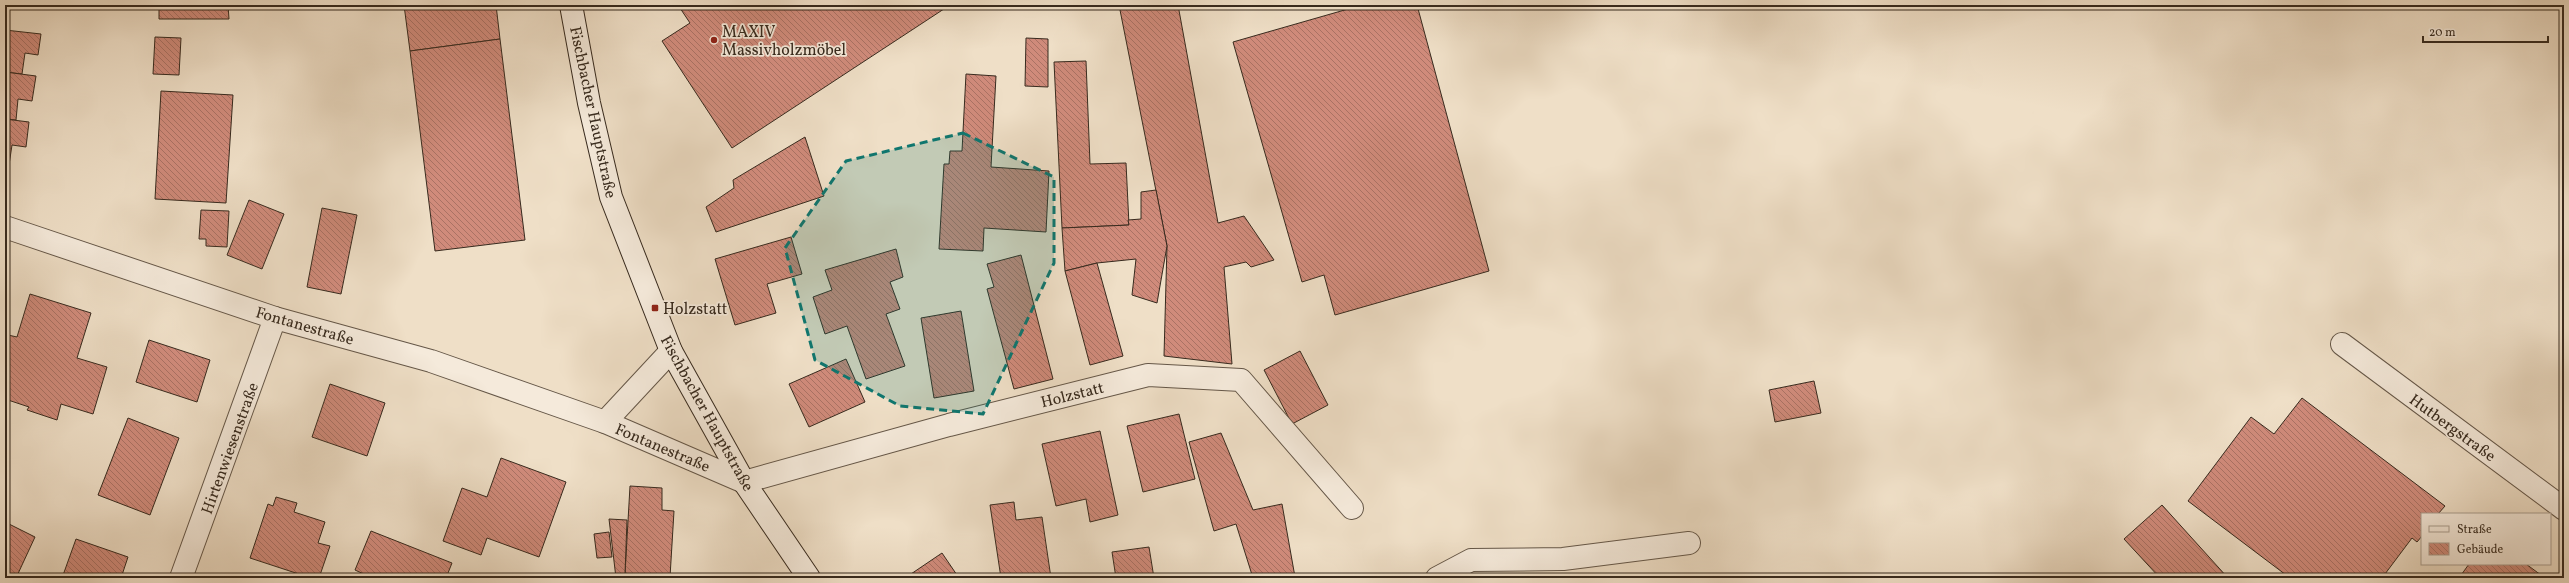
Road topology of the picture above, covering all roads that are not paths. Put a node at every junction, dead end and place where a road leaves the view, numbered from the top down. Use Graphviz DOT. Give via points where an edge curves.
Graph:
graph roads {
  1 [pos="571,5"];
  2 [pos="5,227"];
  3 [pos="275,318"];
  4 [pos="2342,344"];
  5 [pos="671,351"];
  6 [pos="604,422"];
  7 [pos="744,482"];
  8 [pos="1352,508"];
  9 [pos="2564,509"];
  10 [pos="1689,543"];
  11 [pos="181,578"];
  12 [pos="809,578"];
  13 [pos="1437,578"];
  1 -- 5 [label="street, Fischbacher Hauptstraße" via="588,103 611,197"];
  2 -- 3 [label="street, Fontanestraße"];
  3 -- 6 [label="street, Fontanestraße" via="431,361"];
  3 -- 11 [label="street, Hirtenwiesenstraße"];
  4 -- 9 [label="street, Hutbergstraße"];
  5 -- 6 [label="street, Fontanestraße"];
  5 -- 7 [label="street, Fischbacher Hauptstraße"];
  6 -- 7 [label="street, Fontanestraße"];
  7 -- 8 [label="street, Holzstatt" via="949,425 1148,375 1241,380"];
  7 -- 12 [label="street, Fischbacher Hauptstraße"];
  10 -- 13 [label="street" via="1563,559 1471,560"];
}
